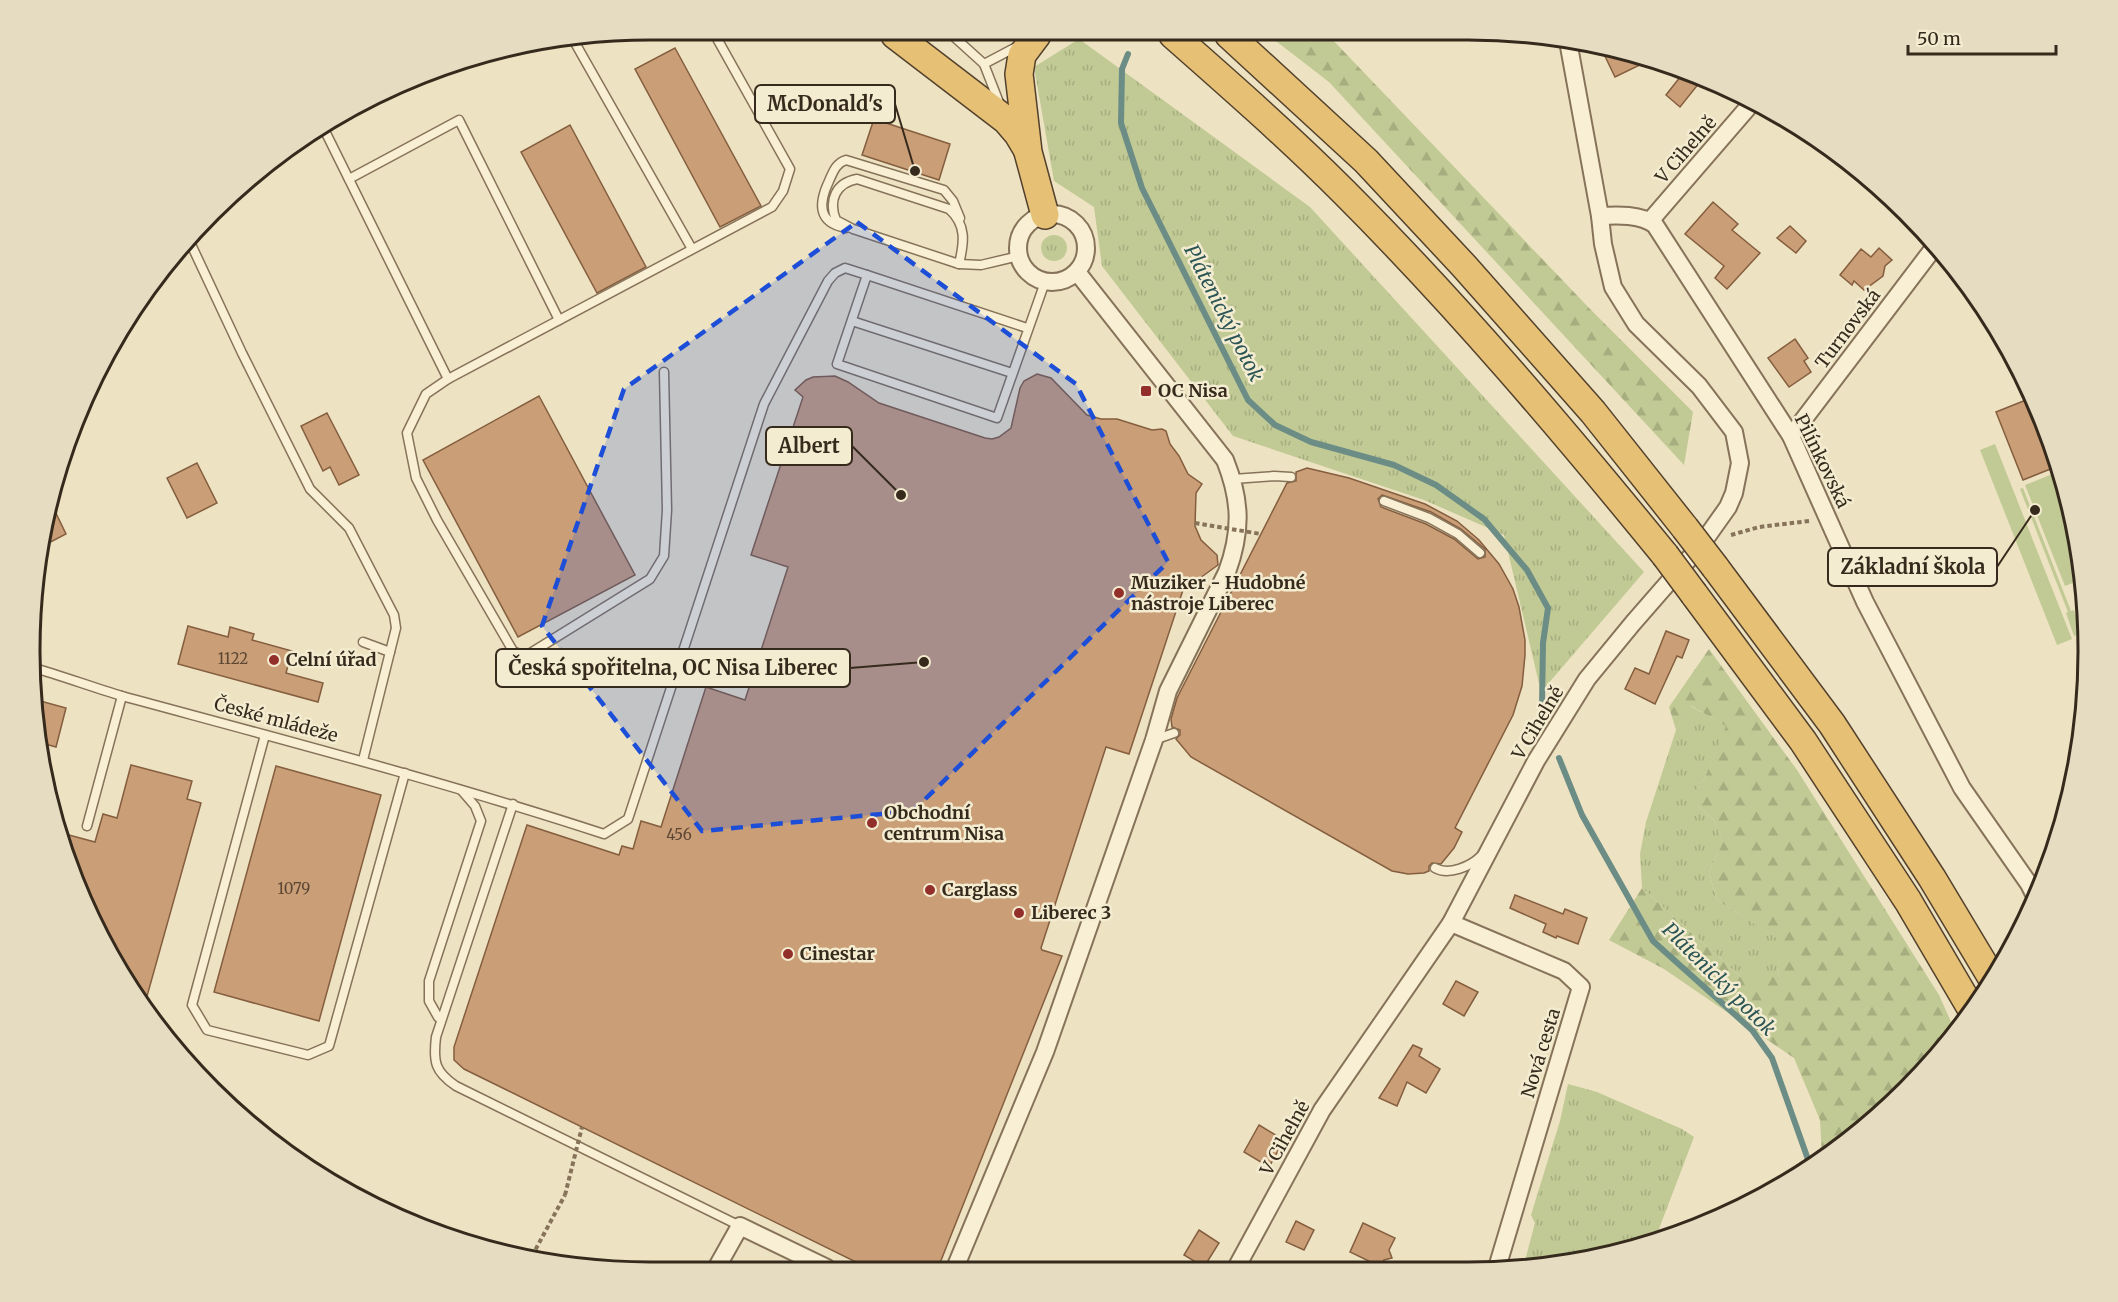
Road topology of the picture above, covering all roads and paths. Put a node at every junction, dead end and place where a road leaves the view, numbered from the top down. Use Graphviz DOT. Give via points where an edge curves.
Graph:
graph roads {
  1 [pos="718,40"];
  2 [pos="902,40"];
  3 [pos="958,40"];
  4 [pos="1028,40"];
  5 [pos="1033,40"];
  6 [pos="1163,40"];
  7 [pos="1179,40"];
  8 [pos="1234,40"];
  9 [pos="577,45"];
  10 [pos="1570,49"];
  11 [pos="984,64"];
  12 [pos="1230,86"];
  13 [pos="1747,108"];
  14 [pos="1006,120"];
  15 [pos="327,134"];
  16 [pos="1028,152"];
  17 [pos="349,179"];
  18 [pos="1045,215"];
  19 [pos="1600,216"];
  20 [pos="1650,221"];
  21 [pos="962,226"];
  22 [pos="853,229"];
  23 [pos="193,247"];
  24 [pos="692,249"];
  25 [pos="1930,253"];
  26 [pos="1019,256"];
  27 [pos="959,264"];
  28 [pos="1077,272"];
  29 [pos="867,275"];
  30 [pos="1045,282"];
  31 [pos="559,320"];
  32 [pos="852,321"];
  33 [pos="1027,328"];
  34 [pos="664,372"];
  35 [pos="1012,373"];
  36 [pos="448,379"];
  37 [pos="1791,436"];
  38 [pos="1291,477"];
  39 [pos="1233,479"];
  40 [pos="1384,501"];
  41 [pos="1828,518"];
  42 [pos="1195,523"];
  43 [pos="1698,530"];
  44 [pos="1261,534"];
  45 [pos="1480,554"];
  46 [pos="363,642"];
  47 [pos="390,652"];
  48 [pos="41,670"];
  49 [pos="122,696"];
  50 [pos="1173,733"];
  51 [pos="265,735"];
  52 [pos="1154,740"];
  53 [pos="363,760"];
  54 [pos="405,773"];
  55 [pos="460,789"];
  56 [pos="513,804"];
  57 [pos="87,826"];
  58 [pos="1492,845"];
  59 [pos="1435,868"];
  60 [pos="2030,887"];
  61 [pos="1450,923"];
  62 [pos="1987,970"];
  63 [pos="1967,1001"];
  64 [pos="438,1017"];
  65 [pos="582,1127"];
  66 [pos="740,1226"];
  67 [pos="534,1250"];
  68 [pos="1499,1260"];
  69 [pos="720,1262"];
  70 [pos="815,1262"];
  71 [pos="958,1262"];
  72 [pos="1239,1262"];
  1 -- 24 [label="lane" via="790,169 783,191 772,207"];
  2 -- 14 [label="highway"];
  3 -- 11 [label="lane"];
  4 -- 11 [label="lane"];
  5 -- 16 [label="highway" via="1022,55 1018,74"];
  6 -- 12 [label="highway"];
  7 -- 12 [label="highway"];
  8 -- 43 [label="highway" via="1366,161"];
  9 -- 24 [label="lane"];
  10 -- 19 [label="street"];
  11 -- 14 [label="lane"];
  12 -- 63 [label="highway, bridge" via="1344,192 1440,295 1566,433 1665,555 1803,741 1908,902"];
  13 -- 20 [label="street, V Cihelně"];
  14 -- 16 [label="highway"];
  15 -- 17 [label="lane"];
  16 -- 18 [label="highway"];
  17 -- 31 [label="lane" via="459,120"];
  17 -- 36 [label="lane"];
  18 -- 26 [label="street" via="1026,226 1018,245"];
  18 -- 28 [label="street" via="1066,217 1082,231 1086,252"];
  19 -- 20 [label="street"];
  19 -- 43 [label="street, V Cihelně" via="1613,287 1636,324 1698,386 1734,432 1740,463 1728,507"];
  20 -- 37 [label="street, Pilínkovská"];
  21 -- 22 [label="lane" via="950,209 857,179 837,190 832,205 836,220"];
  21 -- 22 [label="lane" via="957,207 944,190 846,160 833,171 822,208 833,226"];
  21 -- 27 [label="lane" via="964,239"];
  22 -- 27 [label="lane"];
  23 -- 47 [label="lane" via="310,489 349,528 394,615 396,628"];
  24 -- 31 [label="lane"];
  25 -- 37 [label="street, Turnovská"];
  26 -- 27 [label="lane" via="981,265"];
  26 -- 30 [label="street" via="1028,273"];
  28 -- 30 [label="street" via="1068,279"];
  28 -- 39 [label="street" via="1225,460"];
  29 -- 32 [label="lane"];
  29 -- 33 [label="lane"];
  29 -- 56 [label="lane, České mládeže" via="846,268 828,281 764,404 628,819 604,834"];
  30 -- 33 [label="lane"];
  31 -- 36 [label="lane"];
  32 -- 35 [label="lane"];
  32 -- 35 [label="lane" via="837,364 997,418"];
  33 -- 35 [label="lane"];
  34 -- 36 [label="lane" via="664,556 650,579 529,654 521,655 513,651 416,478 407,433 426,394"];
  37 -- 41 [label="street, Pilínkovská"];
  38 -- 39 [label="lane"];
  39 -- 52 [label="street" via="1239,524 1234,552 1168,691"];
  40 -- 45 [label="lane" via="1458,534"];
  41 -- 43 [label="path" via="1726,536"];
  41 -- 60 [label="street, Pilínkovská" via="1865,602 1962,788"];
  42 -- 44 [label="path, bridge"];
  43 -- 58 [label="street, V Cihelně" via="1701,545 1587,679 1536,761"];
  43 -- 62 [label="highway, bridge" via="1715,567 1832,724"];
  46 -- 47 [label="lane"];
  47 -- 53 [label="lane"];
  48 -- 49 [label="lane, České mládeže"];
  49 -- 51 [label="lane, České mládeže"];
  49 -- 57 [label="lane"];
  50 -- 52 [label="lane"];
  51 -- 53 [label="lane, České mládeže"];
  51 -- 54 [label="lane" via="192,1005 207,1030 308,1055 329,1046"];
  52 -- 71 [label="street" via="1045,1052"];
  53 -- 54 [label="lane, České mládeže"];
  54 -- 55 [label="lane, České mládeže"];
  55 -- 56 [label="lane, České mládeže"];
  55 -- 64 [label="lane" via="471,800 481,821 429,981 429,1001"];
  56 -- 66 [label="lane" via="436,1037 437,1067 456,1086"];
  58 -- 59 [label="lane" via="1467,865 1451,871"];
  58 -- 61 [label="street, V Cihelně"];
  61 -- 68 [label="street, Nová cesta" via="1564,971 1581,987"];
  61 -- 72 [label="street, V Cihelně" via="1322,1110"];
  65 -- 67 [label="path, bridge" via="565,1195"];
  66 -- 69 [label="street"];
  66 -- 70 [label="street"];
}
